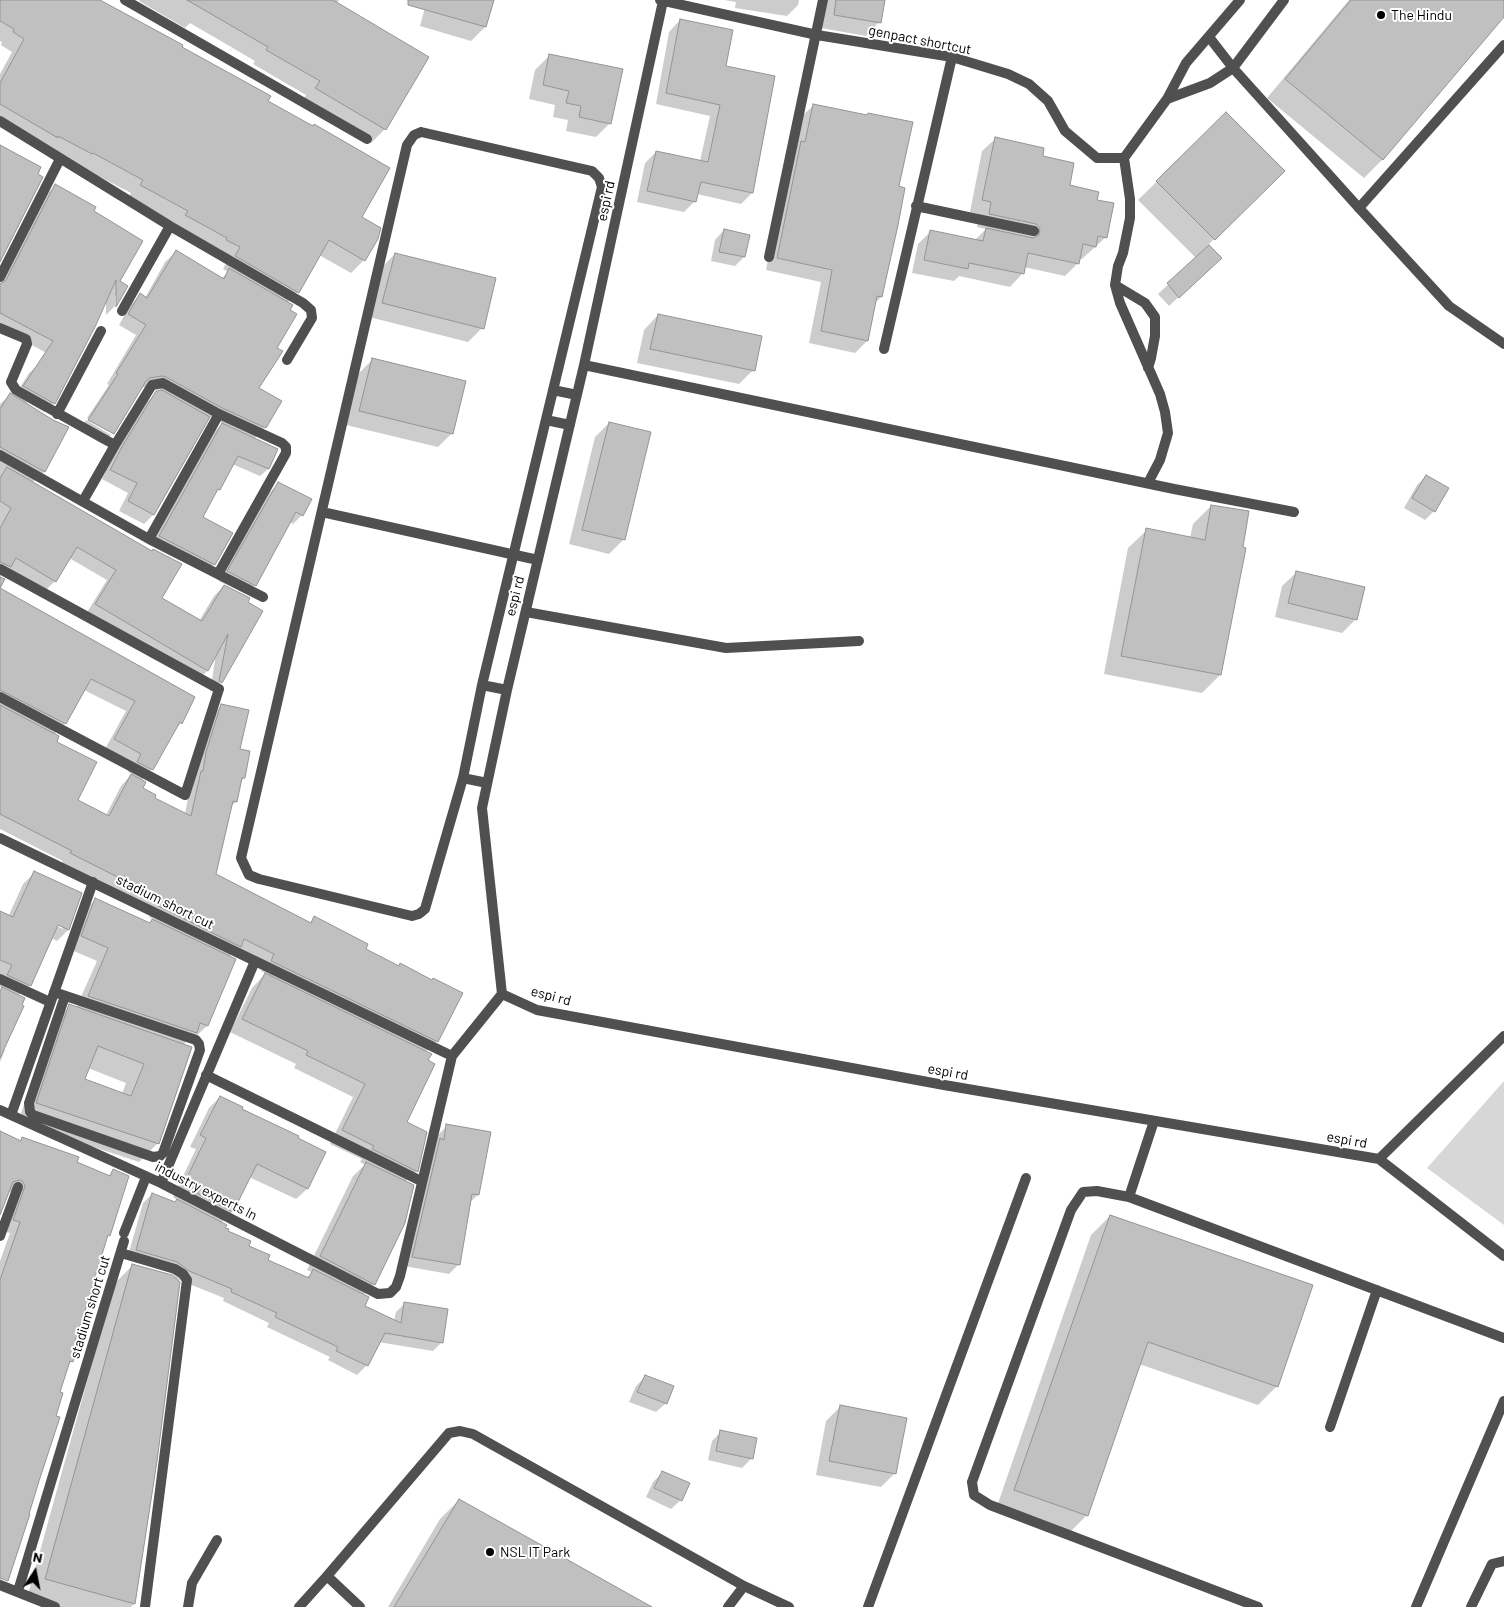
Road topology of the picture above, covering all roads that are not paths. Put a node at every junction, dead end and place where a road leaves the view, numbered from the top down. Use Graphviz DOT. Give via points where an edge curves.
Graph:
graph roads {
  1 [pos="126,0"];
  2 [pos="662,0"];
  3 [pos="823,0"];
  4 [pos="1240,0"];
  5 [pos="1284,0"];
  6 [pos="817,35"];
  7 [pos="1209,37"];
  8 [pos="1504,45"];
  9 [pos="952,57"];
  10 [pos="1233,68"];
  11 [pos="1168,99"];
  12 [pos="0,121"];
  13 [pos="366,139"];
  14 [pos="1124,158"];
  15 [pos="60,159"];
  16 [pos="916,206"];
  17 [pos="1359,208"];
  18 [pos="170,226"];
  19 [pos="1034,231"];
  20 [pos="769,257"];
  21 [pos="0,277"];
  22 [pos="1115,285"];
  23 [pos="122,312"];
  24 [pos="0,328"];
  25 [pos="101,331"];
  26 [pos="1504,344"];
  27 [pos="884,348"];
  28 [pos="288,360"];
  29 [pos="584,365"];
  30 [pos="1148,368"];
  31 [pos="553,390"];
  32 [pos="577,395"];
  33 [pos="57,414"];
  34 [pos="219,414"];
  35 [pos="546,420"];
  36 [pos="570,425"];
  37 [pos="115,445"];
  38 [pos="0,455"];
  39 [pos="1148,483"];
  40 [pos="83,501"];
  41 [pos="322,512"];
  42 [pos="1294,512"];
  43 [pos="149,539"];
  44 [pos="513,554"];
  45 [pos="538,560"];
  46 [pos="0,569"];
  47 [pos="218,574"];
  48 [pos="263,597"];
  49 [pos="526,612"];
  50 [pos="859,641"];
  51 [pos="482,685"];
  52 [pos="507,690"];
  53 [pos="0,697"];
  54 [pos="463,778"];
  55 [pos="487,783"];
  56 [pos="0,838"];
  57 [pos="93,882"];
  58 [pos="255,961"];
  59 [pos="0,979"];
  60 [pos="502,994"];
  61 [pos="65,996"];
  62 [pos="52,997"];
  63 [pos="1504,1036"];
  64 [pos="199,1044"];
  65 [pos="217,1051"];
  66 [pos="452,1056"];
  67 [pos="206,1075"];
  68 [pos="0,1110"];
  69 [pos="11,1115"];
  70 [pos="1154,1121"];
  71 [pos="1379,1159"];
  72 [pos="146,1177"];
  73 [pos="1026,1178"];
  74 [pos="421,1181"];
  75 [pos="161,1183"];
  76 [pos="18,1187"];
  77 [pos="1129,1197"];
  78 [pos="0,1236"];
  79 [pos="121,1253"];
  80 [pos="1504,1256"];
  81 [pos="1377,1290"];
  82 [pos="1504,1338"];
  83 [pos="1504,1401"];
  84 [pos="1330,1427"];
  85 [pos="217,1540"];
  86 [pos="1504,1561"];
  87 [pos="327,1576"];
  88 [pos="0,1585"];
  89 [pos="744,1586"];
  90 [pos="18,1591"];
  91 [pos="55,1607"];
  92 [pos="145,1607"];
  93 [pos="188,1607"];
  94 [pos="299,1607"];
  95 [pos="360,1607"];
  96 [pos="728,1607"];
  97 [pos="788,1607"];
  98 [pos="868,1607"];
  99 [pos="1258,1607"];
  100 [pos="1416,1607"];
  101 [pos="1470,1607"];
  1 -- 13 [label="street"];
  2 -- 6 [label="street, genpact shortcut"];
  2 -- 29 [label="street, espi rd"];
  3 -- 6 [label="street"];
  4 -- 7 [label="street"];
  5 -- 10 [label="street"];
  6 -- 9 [label="street, genpact shortcut"];
  6 -- 20 [label="street"];
  7 -- 10 [label="street"];
  7 -- 11 [label="street" via="1186,62"];
  8 -- 17 [label="street"];
  9 -- 14 [label="street, genpact shortcut" via="1029,84 1048,100 1065,131 1097,158"];
  9 -- 16 [label="street"];
  10 -- 11 [label="street" via="1210,83"];
  10 -- 17 [label="street"];
  11 -- 14 [label="street"];
  12 -- 15 [label="street"];
  14 -- 22 [label="street" via="1130,218"];
  15 -- 18 [label="street"];
  15 -- 21 [label="street"];
  16 -- 19 [label="street"];
  16 -- 27 [label="street"];
  17 -- 26 [label="street" via="1449,306"];
  18 -- 23 [label="street"];
  18 -- 28 [label="street" via="310,310 312,318"];
  22 -- 30 [label="street"];
  22 -- 30 [label="street" via="1145,303 1155,317 1152,358"];
  24 -- 33 [label="street" via="26,339 27,344 11,382 13,387"];
  25 -- 33 [label="street"];
  29 -- 32 [label="street, espi rd"];
  29 -- 39 [label="street"];
  30 -- 39 [label="street" via="1160,394 1168,433 1160,460"];
  31 -- 32 [label="street"];
  31 -- 35 [label="street"];
  31 -- 41 [label="street" via="602,188 599,178 592,172 421,132 406,144"];
  32 -- 36 [label="street, espi rd"];
  33 -- 37 [label="street"];
  34 -- 37 [label="street" via="163,383 152,385"];
  34 -- 43 [label="street"];
  34 -- 47 [label="street" via="282,443 286,453"];
  35 -- 36 [label="street"];
  35 -- 44 [label="street"];
  36 -- 45 [label="street, espi rd"];
  37 -- 40 [label="street"];
  38 -- 40 [label="street"];
  39 -- 42 [label="street"];
  40 -- 43 [label="street"];
  41 -- 44 [label="street"];
  41 -- 54 [label="street" via="241,858 244,866 249,875 259,879 412,916 419,914 425,909"];
  43 -- 47 [label="street"];
  44 -- 45 [label="street"];
  44 -- 51 [label="street"];
  45 -- 49 [label="street, espi rd"];
  46 -- 53 [label="street" via="219,689 185,795"];
  47 -- 48 [label="street"];
  49 -- 50 [label="street" via="726,648"];
  49 -- 52 [label="street, espi rd"];
  51 -- 52 [label="street"];
  51 -- 54 [label="street"];
  52 -- 55 [label="street, espi rd"];
  54 -- 55 [label="street"];
  55 -- 60 [label="street, espi rd" via="482,808"];
  56 -- 57 [label="street, stadium short cut"];
  57 -- 58 [label="street, stadium short cut"];
  57 -- 62 [label="street"];
  58 -- 65 [label="street"];
  58 -- 66 [label="street, stadium short cut"];
  59 -- 62 [label="street"];
  60 -- 66 [label="street"];
  60 -- 70 [label="street, espi rd" via="537,1010 944,1086"];
  61 -- 62 [label="street"];
  61 -- 64 [label="street" via="196,1040"];
  61 -- 64 [label="street" via="29,1103 33,1115 153,1157 160,1156 200,1050"];
  62 -- 69 [label="street"];
  63 -- 71 [label="street"];
  64 -- 65 [label="street"];
  65 -- 67 [label="street"];
  66 -- 74 [label="street"];
  67 -- 74 [label="street"];
  67 -- 75 [label="street"];
  68 -- 69 [label="street, industry experts ln"];
  69 -- 72 [label="street, industry experts ln"];
  70 -- 71 [label="street, espi rd"];
  70 -- 77 [label="street"];
  71 -- 80 [label="street, espi rd"];
  72 -- 75 [label="street, industry experts ln"];
  72 -- 79 [label="street"];
  73 -- 98 [label="street"];
  74 -- 75 [label="street, industry experts ln" via="396,1287 390,1293 378,1294"];
  76 -- 78 [label="street"];
  77 -- 81 [label="street"];
  77 -- 99 [label="street" via="1083,1192 1071,1210 972,1482 974,1495 990,1505"];
  79 -- 90 [label="street, stadium short cut"];
  79 -- 92 [label="street, stadium short cut" via="175,1269 187,1280"];
  81 -- 82 [label="street"];
  81 -- 84 [label="street"];
  83 -- 100 [label="street"];
  85 -- 93 [label="street" via="192,1583"];
  86 -- 101 [label="street" via="1492,1564"];
  87 -- 89 [label="street" via="449,1433 460,1431 474,1434"];
  87 -- 94 [label="street"];
  87 -- 95 [label="street"];
  88 -- 90 [label="street"];
  89 -- 96 [label="street"];
  89 -- 97 [label="street"];
  90 -- 91 [label="street"];
}
